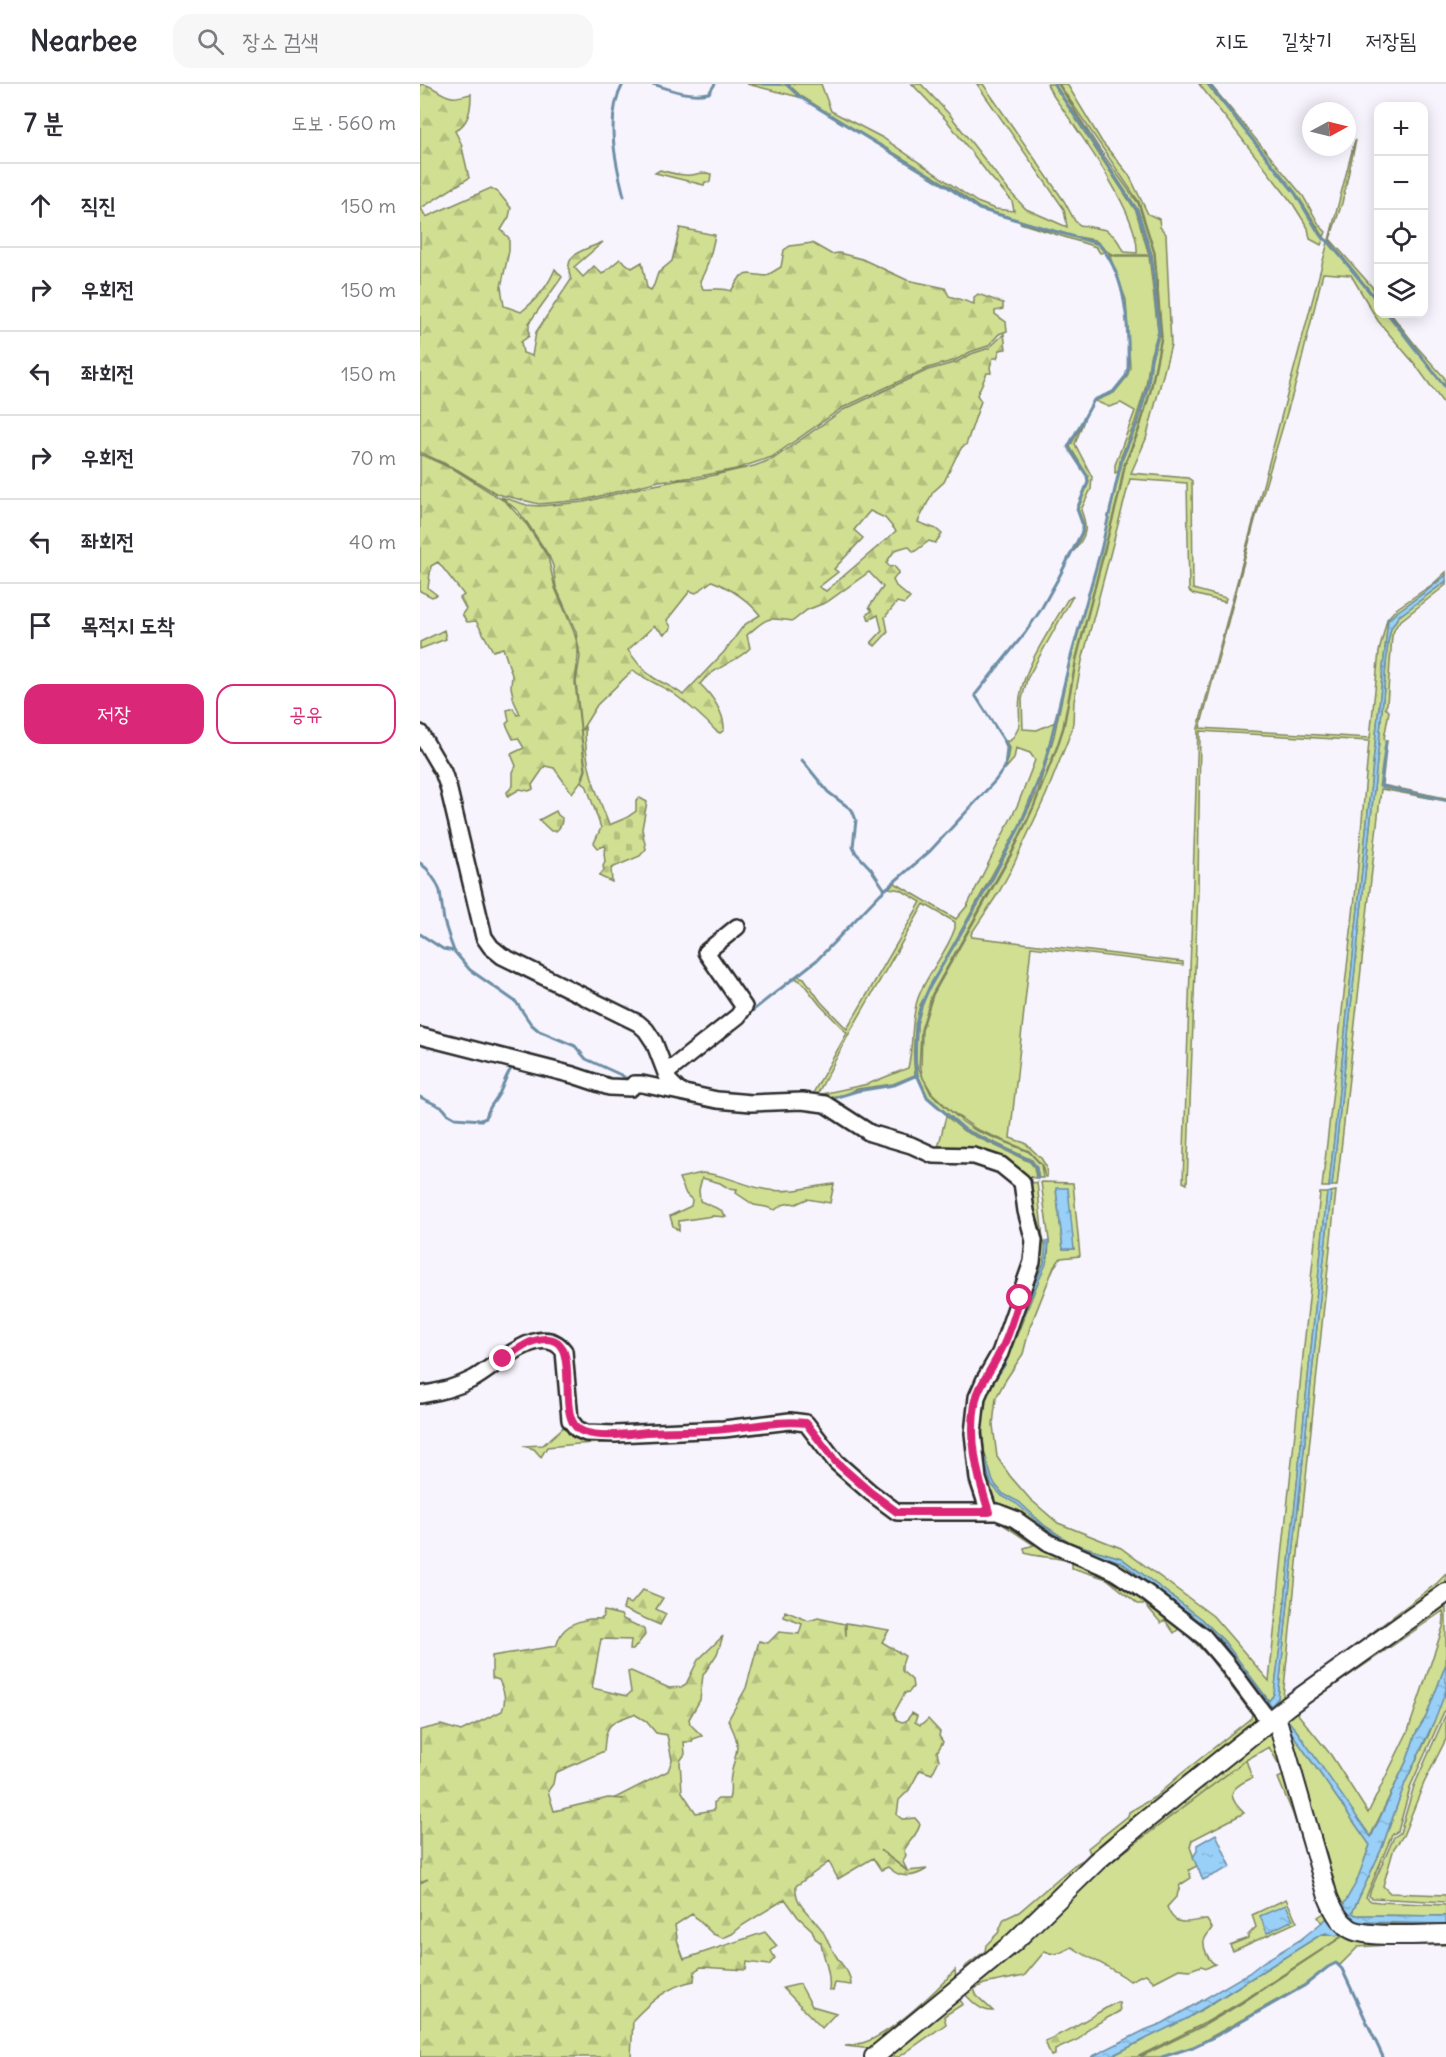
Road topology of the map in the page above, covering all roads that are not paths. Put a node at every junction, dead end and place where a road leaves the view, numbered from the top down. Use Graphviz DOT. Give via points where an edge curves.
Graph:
graph roads {
  1 [pos="420,733"];
  2 [pos="737,927"];
  3 [pos="420,1036"];
  4 [pos="666,1073"];
  5 [pos="680,1092"];
  6 [pos="420,1395"];
  7 [pos="989,1512"];
  8 [pos="1446,1593"];
  9 [pos="1277,1715"];
  10 [pos="1446,1934"];
  11 [pos="874,2057"];
  1 -- 4 [label="street" via="448,786 484,937 491,947 638,1023 654,1042"];
  2 -- 4 [label="street" via="706,952 744,1007"];
  3 -- 5 [label="street" via="609,1087 642,1084"];
  4 -- 5 [label="street"];
  5 -- 7 [label="street" via="751,1104 825,1104 870,1132 933,1155 974,1156 1001,1166 1022,1182 1034,1241 1032,1262 1007,1336 976,1397 973,1433 978,1479"];
  6 -- 7 [label="street" via="453,1388 532,1342 552,1340 564,1351 570,1420 586,1433 724,1430 790,1421 806,1423 836,1462 897,1512"];
  7 -- 9 [label="street" via="1015,1519 1049,1543 1112,1570 1147,1593 1204,1637"];
  8 -- 9 [label="main road"];
  9 -- 10 [label="main road" via="1328,1897 1337,1916 1350,1929 1364,1934"];
  9 -- 11 [label="main road" via="1097,1861 1014,1942"];
}
